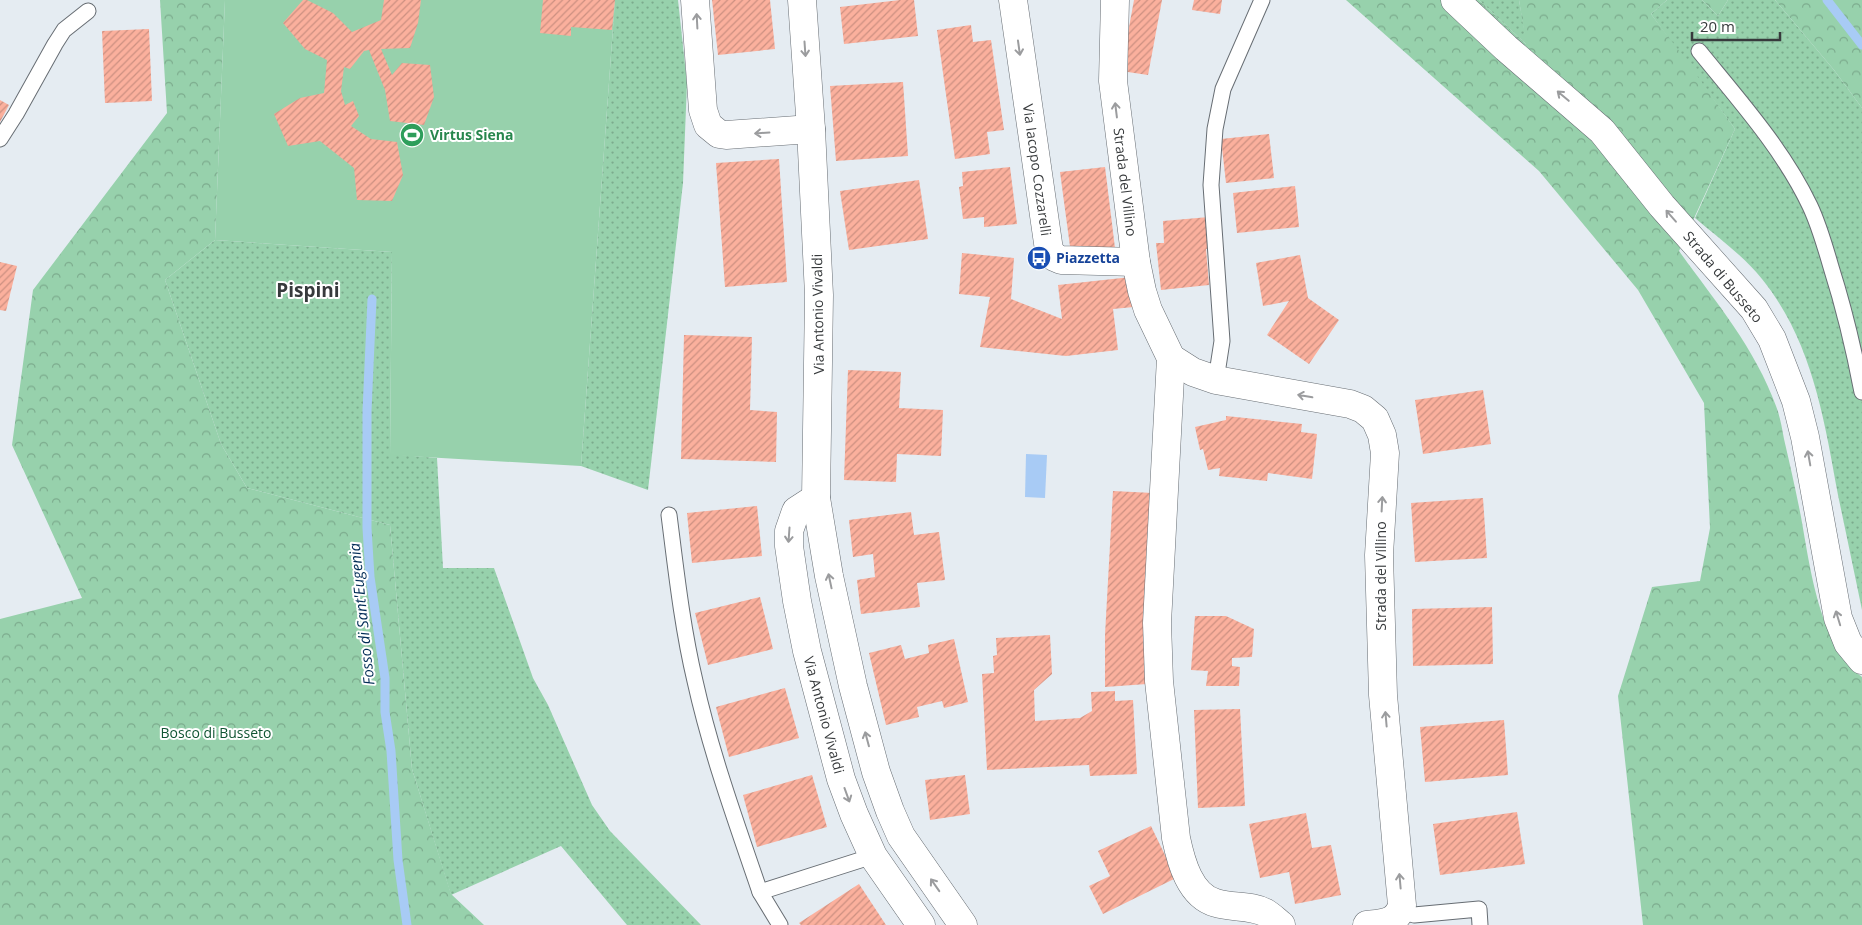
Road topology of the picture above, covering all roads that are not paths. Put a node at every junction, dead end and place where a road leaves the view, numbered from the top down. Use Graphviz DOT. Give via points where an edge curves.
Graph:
graph roads {
  1 [pos="695,0"];
  2 [pos="802,0"];
  3 [pos="1013,0"];
  4 [pos="1115,0"];
  5 [pos="1262,0"];
  6 [pos="1455,0"];
  7 [pos="88,10"];
  8 [pos="1699,51"];
  9 [pos="811,129"];
  10 [pos="0,139"];
  11 [pos="1136,262"];
  12 [pos="1171,358"];
  13 [pos="1216,380"];
  14 [pos="1862,392"];
  15 [pos="816,498"];
  16 [pos="669,515"];
  17 [pos="1862,660"];
  18 [pos="873,856"];
  19 [pos="760,892"];
  20 [pos="1385,920"];
  21 [pos="780,925"];
  22 [pos="921,925"];
  23 [pos="962,925"];
  24 [pos="1281,925"];
  25 [pos="1480,925"];
  9 -- 1 [label="street, one-way" via="726,135 718,134 708,125 701,98"];
  2 -- 9 [label="street, Via Antonio Vivaldi, one-way"];
  3 -- 11 [label="street, Via Iacopo Cozzarelli, one-way" via="1049,250 1060,260"];
  11 -- 4 [label="street, Strada del Villino, one-way" via="1113,81"];
  5 -- 13 [label="lane" via="1223,89 1215,129 1211,185 1222,341"];
  17 -- 6 [label="street, Strada di Busseto, one-way" via="1848,643 1838,618 1796,401 1772,339 1754,309 1662,206 1602,130"];
  7 -- 10 [label="lane" via="64,30"];
  8 -- 14 [label="lane" via="1778,152 1810,205 1843,306"];
  9 -- 15 [label="street, Via Antonio Vivaldi" via="818,294"];
  11 -- 12 [label="street, Strada del Villino" via="1148,310"];
  12 -- 13 [label="street, Strada del Villino" via="1193,372"];
  12 -- 24 [label="street, Strada del Villino" via="1157,623 1158,681 1176,838 1185,869 1200,895 1217,904 1264,912"];
  20 -- 13 [label="street, Strada del Villino, one-way" via="1402,905 1384,695 1379,555 1385,453 1382,435 1375,419 1350,404"];
  15 -- 18 [label="street, Via Antonio Vivaldi, one-way" via="796,511 789,531 797,601 840,779"];
  23 -- 15 [label="street, Via Antonio Vivaldi, one-way" via="901,836 876,772 853,686"];
  16 -- 19 [label="lane" via="695,681 719,771"];
  18 -- 19 [label="lane"];
  18 -- 22 [label="street, Via Antonio Vivaldi"];
  19 -- 21 [label="lane"];
  20 -- 25 [label="lane" via="1479,909"];
}
